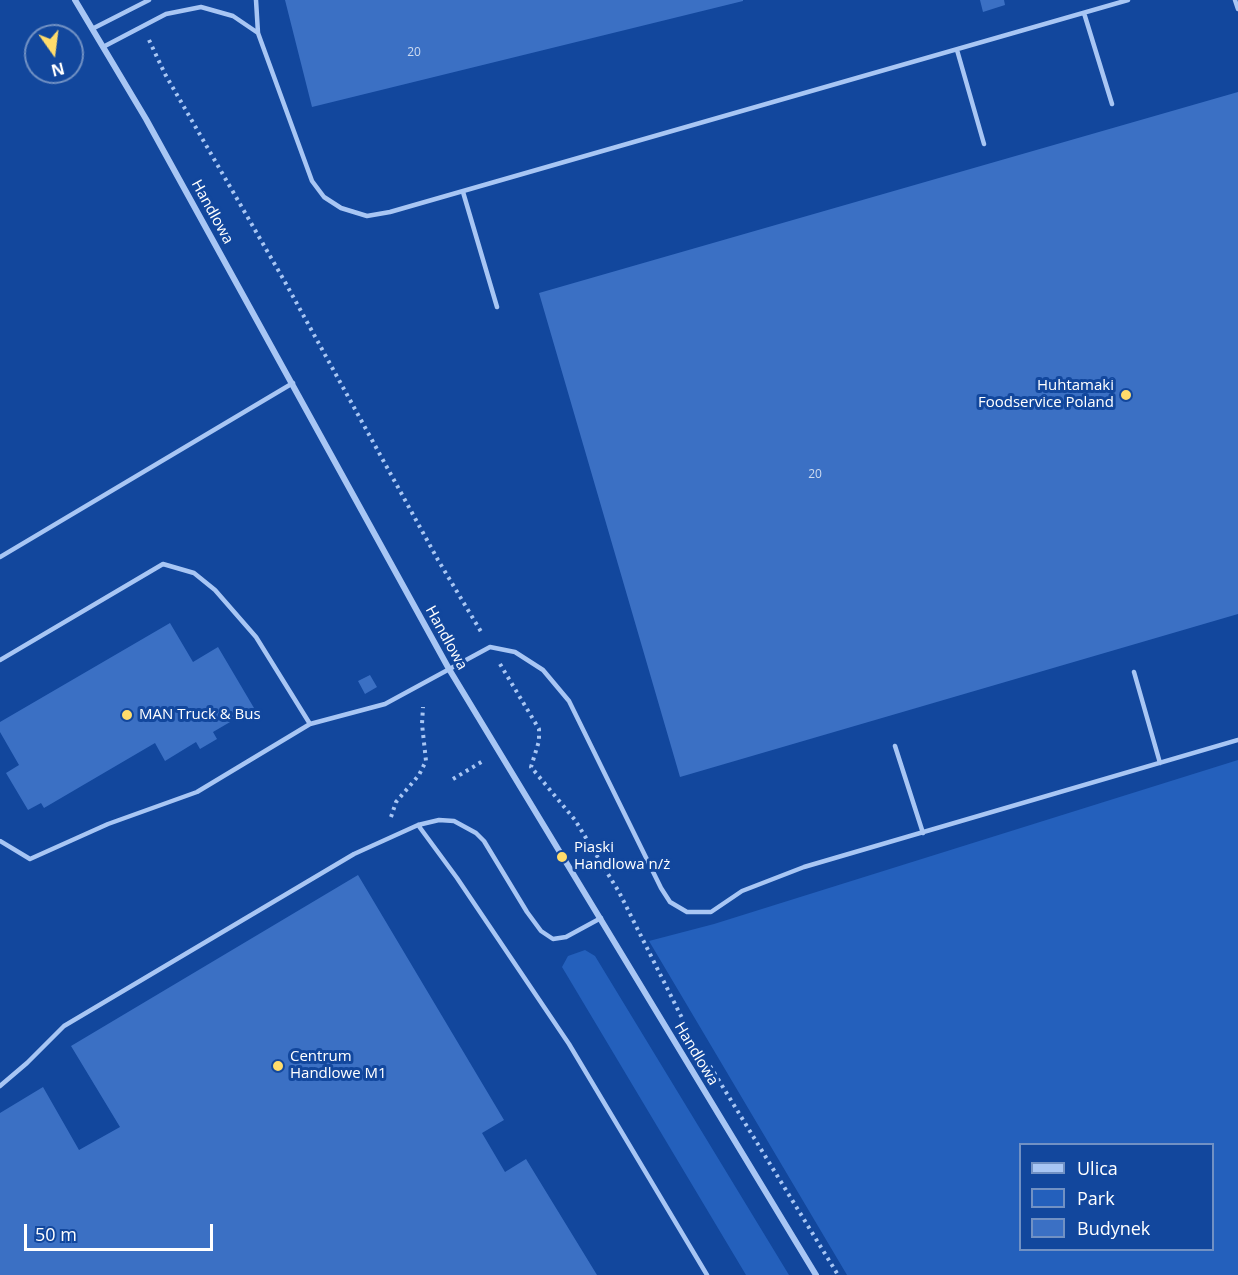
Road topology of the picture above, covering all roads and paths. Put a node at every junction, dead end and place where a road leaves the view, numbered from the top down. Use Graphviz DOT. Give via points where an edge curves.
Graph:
graph roads {
  1 [pos="75,0"];
  2 [pos="149,0"];
  3 [pos="256,0"];
  4 [pos="1128,0"];
  5 [pos="1236,0"];
  6 [pos="1238,9"];
  7 [pos="1084,13"];
  8 [pos="142,27"];
  9 [pos="92,29"];
  10 [pos="258,33"];
  11 [pos="103,47"];
  12 [pos="957,50"];
  13 [pos="1112,104"];
  14 [pos="984,144"];
  15 [pos="463,192"];
  16 [pos="497,307"];
  17 [pos="293,383"];
  18 [pos="0,557"];
  19 [pos="490,647"];
  20 [pos="0,660"];
  21 [pos="449,669"];
  22 [pos="1134,672"];
  23 [pos="423,707"];
  24 [pos="310,724"];
  25 [pos="1238,740"];
  26 [pos="895,746"];
  27 [pos="483,761"];
  28 [pos="1160,763"];
  29 [pos="453,779"];
  30 [pos="391,817"];
  31 [pos="418,825"];
  32 [pos="923,833"];
  33 [pos="0,841"];
  34 [pos="600,918"];
  35 [pos="685,1023"];
  36 [pos="708,1063"];
  37 [pos="0,1086"];
  38 [pos="707,1275"];
  39 [pos="816,1275"];
  40 [pos="838,1275"];
  1 -- 9 [label="street, Handlowa"];
  2 -- 9 [label="lane"];
  3 -- 10 [label="lane"];
  4 -- 7 [label="lane"];
  5 -- 6 [label="lane"];
  7 -- 12 [label="lane"];
  7 -- 13 [label="lane"];
  8 -- 10 [label="lane" via="166,14 201,7 233,16"];
  8 -- 11 [label="lane"];
  8 -- 19 [label="path"];
  9 -- 11 [label="street, Handlowa"];
  10 -- 15 [label="lane" via="312,181 324,197 341,208 367,216"];
  11 -- 17 [label="street, Handlowa"];
  12 -- 14 [label="lane"];
  12 -- 15 [label="lane"];
  15 -- 16 [label="lane"];
  17 -- 18 [label="lane"];
  17 -- 21 [label="street, Handlowa"];
  19 -- 21 [label="lane"];
  19 -- 32 [label="lane" via="515,652 543,670 569,701 661,888 670,902 687,912 711,912 742,891 804,867"];
  19 -- 35 [label="path" via="539,729 531,767 575,820 619,892"];
  20 -- 24 [label="lane" via="163,564 194,573 215,590 256,637"];
  21 -- 24 [label="lane" via="385,704"];
  21 -- 34 [label="street, Handlowa"];
  22 -- 28 [label="lane"];
  23 -- 30 [label="path" via="426,761 396,802"];
  24 -- 33 [label="lane" via="197,792 108,824 30,860"];
  25 -- 28 [label="lane"];
  26 -- 32 [label="lane"];
  27 -- 29 [label="path"];
  28 -- 32 [label="lane"];
  31 -- 34 [label="lane" via="454,821 476,833 534,921 553,939 566,937"];
  31 -- 37 [label="lane" via="354,854 64,1026"];
  31 -- 38 [label="lane" via="568,1044"];
  34 -- 39 [label="street, Handlowa"];
  36 -- 40 [label="path"];
}
